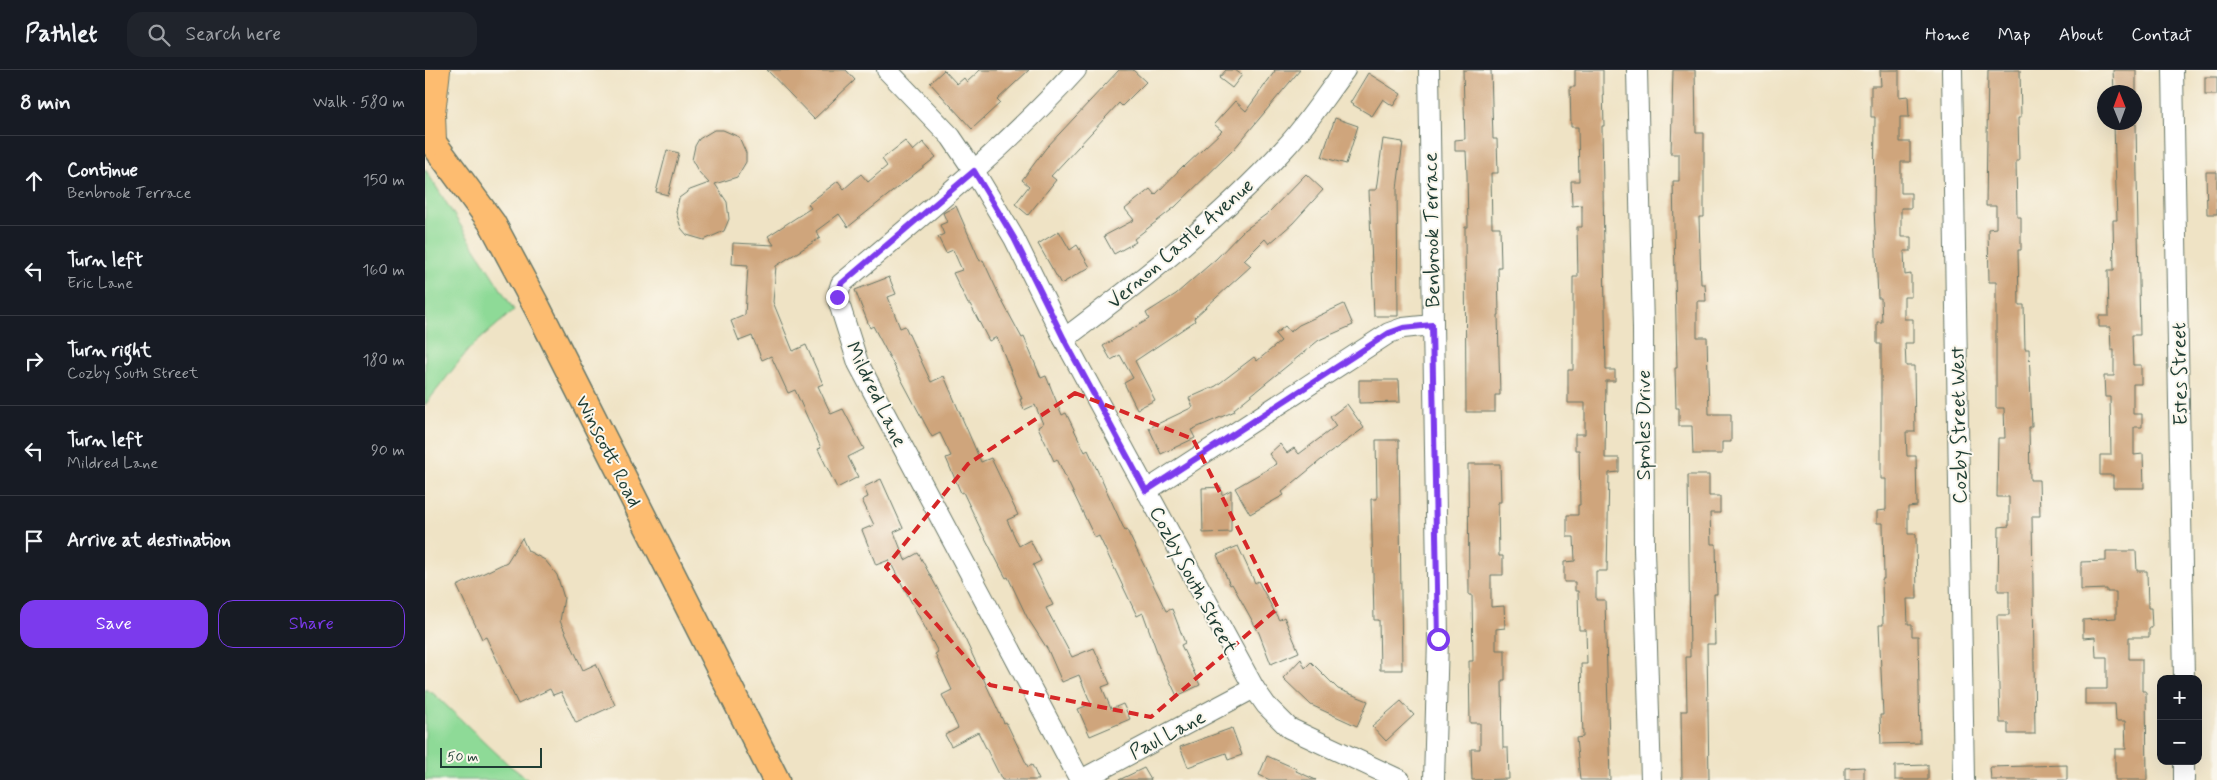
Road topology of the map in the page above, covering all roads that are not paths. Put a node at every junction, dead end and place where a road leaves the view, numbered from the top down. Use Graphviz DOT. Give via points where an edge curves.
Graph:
graph roads {
  1 [pos="436,70"];
  2 [pos="887,70"];
  3 [pos="1076,70"];
  4 [pos="1345,70"];
  5 [pos="1429,70"];
  6 [pos="1637,70"];
  7 [pos="1952,70"];
  8 [pos="2173,70"];
  9 [pos="427,137"];
  10 [pos="974,171"];
  11 [pos="1432,325"];
  12 [pos="1064,339"];
  13 [pos="1146,491"];
  14 [pos="2184,675"];
  15 [pos="1254,688"];
  16 [pos="2185,765"];
  17 [pos="776,780"];
  18 [pos="1081,780"];
  19 [pos="1400,780"];
  20 [pos="1434,780"];
  21 [pos="1651,780"];
  22 [pos="1964,780"];
  23 [pos="2185,780"];
  1 -- 9 [label="highway"];
  2 -- 10 [label="street, Cozby South Street" via="951,137"];
  3 -- 10 [label="street, Mildred Lane"];
  4 -- 12 [label="street, Vernon Castle Avenue" via="1287,146 1231,204 1155,270"];
  5 -- 11 [label="street, Benbrook Terrace"];
  6 -- 21 [label="street, Sproles Drive" via="1643,319 1643,540"];
  7 -- 22 [label="street, Cozby Street West"];
  8 -- 14 [label="street, Estes Street"];
  9 -- 17 [label="main road, Winscott Road" via="492,223 539,309"];
  10 -- 12 [label="street, Cozby South Street" via="1014,238"];
  10 -- 18 [label="street, Mildred Lane" via="841,284 837,297 862,371"];
  11 -- 13 [label="street" via="1389,333"];
  11 -- 20 [label="street, Benbrook Terrace" via="1438,639"];
  12 -- 13 [label="street, Cozby South Street"];
  13 -- 15 [label="street, Cozby South Street"];
  15 -- 18 [label="street, Paul Lane"];
  15 -- 19 [label="street, Cozby South Street" via="1289,728"];
  16 -- 23 [label="street"];
}
